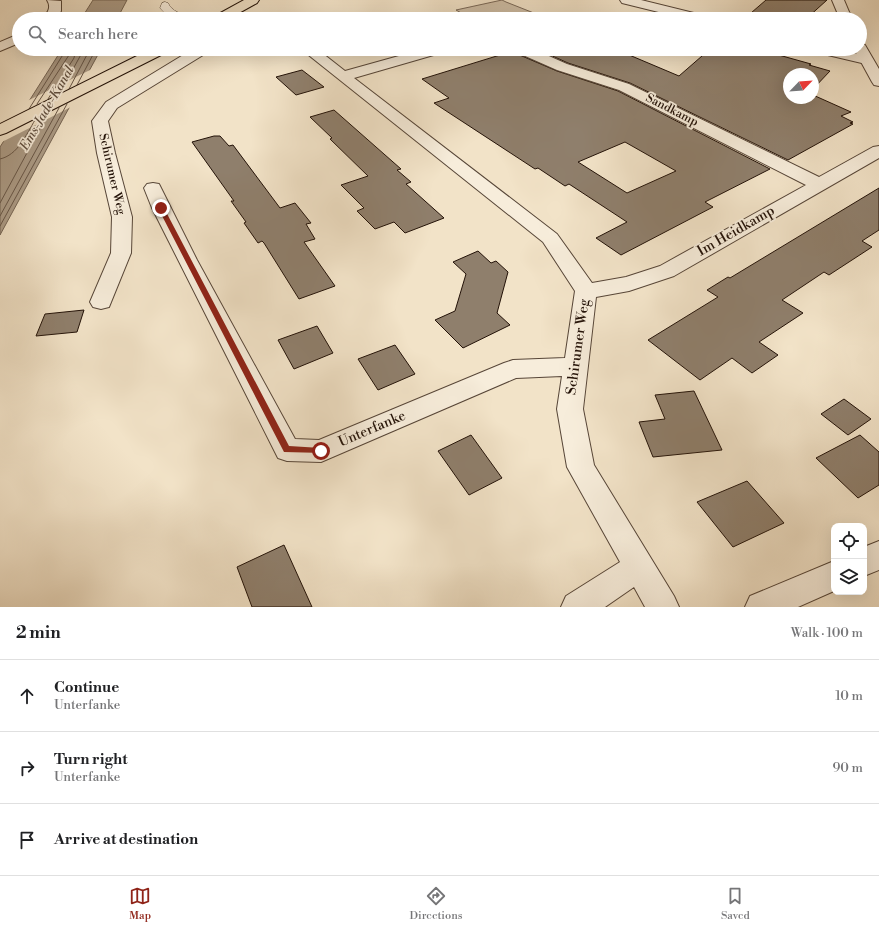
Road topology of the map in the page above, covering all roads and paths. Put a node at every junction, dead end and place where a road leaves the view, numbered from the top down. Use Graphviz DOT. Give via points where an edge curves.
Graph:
graph roads {
  1 [pos="53,0"];
  2 [pos="253,0"];
  3 [pos="626,0"];
  4 [pos="838,0"];
  5 [pos="165,5"];
  6 [pos="55,12"];
  7 [pos="171,12"];
  8 [pos="232,12"];
  9 [pos="674,12"];
  10 [pos="843,12"];
  11 [pos="12,41"];
  12 [pos="0,47"];
  13 [pos="149,56"];
  14 [pos="192,56"];
  15 [pos="317,56"];
  16 [pos="414,56"];
  17 [pos="538,56"];
  18 [pos="864,56"];
  19 [pos="344,76"];
  20 [pos="879,82"];
  21 [pos="0,130"];
  22 [pos="879,151"];
  23 [pos="818,184"];
  24 [pos="153,188"];
  25 [pos="586,291"];
  26 [pos="101,302"];
  27 [pos="576,367"];
  28 [pos="879,555"];
  29 [pos="867,561"];
  30 [pos="639,567"];
  31 [pos="831,577"];
  32 [pos="577,607"];
  33 [pos="663,607"];
  34 [pos="761,607"];
  1 -- 6 [label="street"];
  2 -- 8 [label="main road"];
  3 -- 9 [label="street"];
  4 -- 10 [label="street"];
  5 -- 7 [label="lane"];
  11 -- 12 [label="street"];
  13 -- 21 [label="main road"];
  14 -- 26 [label="street, Schirumer Weg" via="111,105 100,121 122,217 121,253"];
  15 -- 19 [label="street, Schirumer Weg"];
  16 -- 19 [label="street"];
  17 -- 23 [label="street, Sandkamp" via="624,87"];
  18 -- 20 [label="street"];
  19 -- 25 [label="street, Schirumer Weg" via="550,238"];
  22 -- 23 [label="street, Im Heidkamp"];
  23 -- 25 [label="street, Im Heidkamp" via="667,271 629,284"];
  24 -- 27 [label="street, Unterfanke" via="187,260 287,450 321,451 512,369"];
  25 -- 27 [label="street, Schirumer Weg"];
  27 -- 30 [label="street, Schirumer Weg" via="570,409 581,467"];
  28 -- 29 [label="street"];
  30 -- 32 [label="street"];
  30 -- 33 [label="street, Schirumer Weg"];
  31 -- 34 [label="street"];
}
